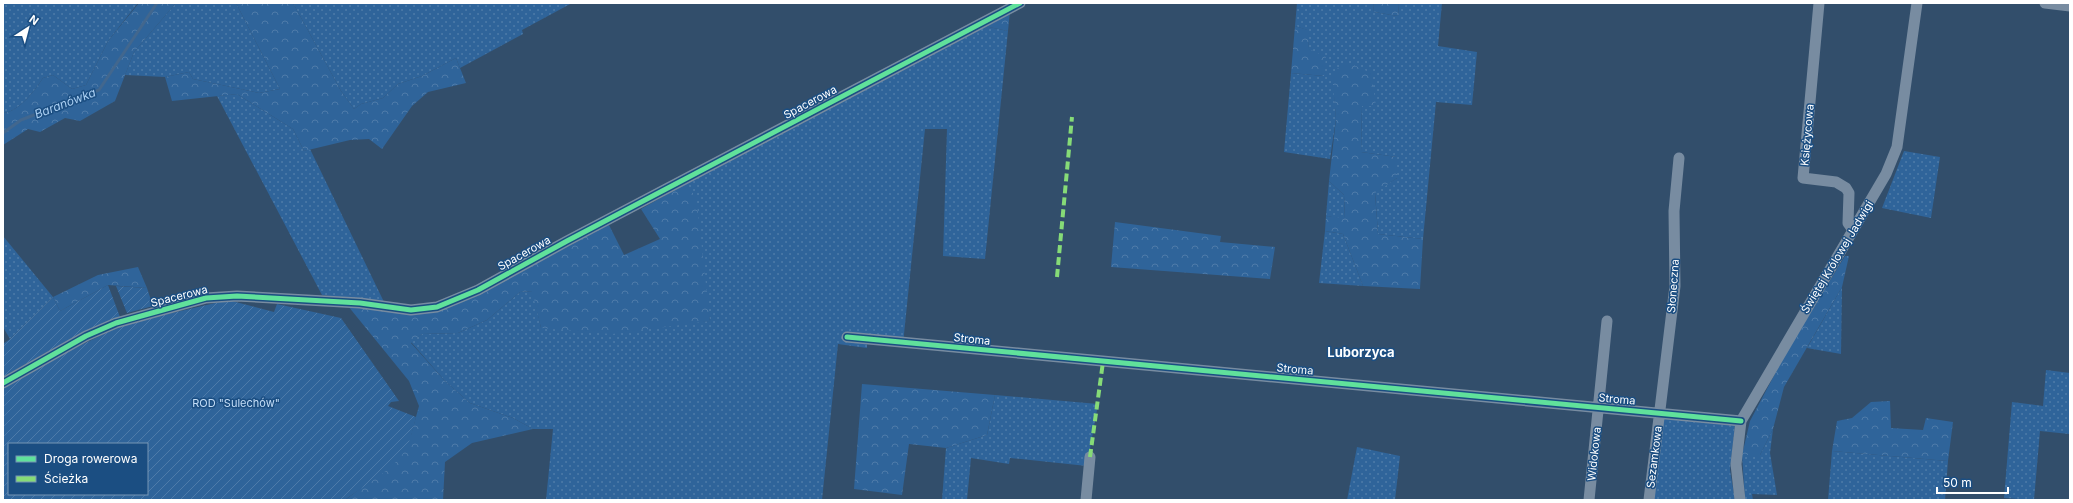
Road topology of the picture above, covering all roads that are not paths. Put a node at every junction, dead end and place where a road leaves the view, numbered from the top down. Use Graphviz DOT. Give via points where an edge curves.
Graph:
graph roads {
  1 [pos="1020,3"];
  2 [pos="1819,3"];
  3 [pos="1917,3"];
  4 [pos="2045,3"];
  5 [pos="2070,6"];
  6 [pos="1679,158"];
  7 [pos="1853,230"];
  8 [pos="1607,321"];
  9 [pos="847,337"];
  10 [pos="3,383"];
  11 [pos="1598,408"];
  12 [pos="1659,413"];
  13 [pos="1741,421"];
  14 [pos="1090,457"];
  15 [pos="1086,500"];
  16 [pos="1589,500"];
  17 [pos="1649,500"];
  18 [pos="1740,500"];
  1 -- 10 [label="street, Spacerowa" via="478,290 437,308 411,310 360,303 236,296 206,298 116,323 86,336"];
  2 -- 7 [label="street, Księżycowa" via="1803,178 1836,182 1846,188 1849,193 1848,223"];
  3 -- 7 [label="street, Świętej Królowej Jadwigi" via="1897,147 1886,174"];
  4 -- 5 [label="street"];
  6 -- 12 [label="street, Słoneczna" via="1674,211 1675,286"];
  7 -- 13 [label="street, Świętej Królowej Jadwigi"];
  8 -- 11 [label="street, Widokowa"];
  9 -- 11 [label="street, Stroma"];
  11 -- 12 [label="street, Stroma"];
  11 -- 16 [label="street, Widokowa"];
  12 -- 13 [label="street, Stroma"];
  12 -- 17 [label="street, Sezamkowa"];
  13 -- 18 [label="street, Świętej Królowej Jadwigi" via="1736,464"];
  14 -- 15 [label="street"];
}
